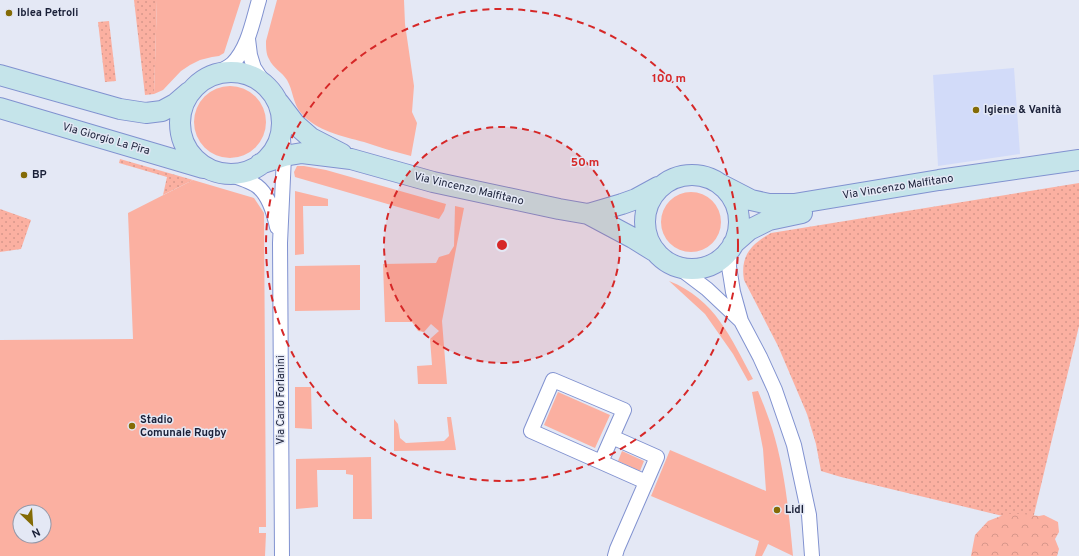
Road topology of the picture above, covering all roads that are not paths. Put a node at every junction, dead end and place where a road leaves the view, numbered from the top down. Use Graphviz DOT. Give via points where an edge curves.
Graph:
graph roads {
  1 [pos="259,0"];
  2 [pos="248,36"];
  3 [pos="0,75"];
  4 [pos="205,80"];
  5 [pos="271,92"];
  6 [pos="0,108"];
  7 [pos="282,121"];
  8 [pos="284,156"];
  9 [pos="351,159"];
  10 [pos="1079,160"];
  11 [pos="260,164"];
  12 [pos="1079,170"];
  13 [pos="218,172"];
  14 [pos="720,184"];
  15 [pos="660,186"];
  16 [pos="588,214"];
  17 [pos="280,243"];
  18 [pos="731,247"];
  19 [pos="654,251"];
  20 [pos="678,267"];
  21 [pos="741,321"];
  22 [pos="612,438"];
  23 [pos="601,462"];
  24 [pos="646,482"];
  25 [pos="282,556"];
  26 [pos="615,556"];
  27 [pos="812,556"];
  1 -- 2 [label="street"];
  2 -- 4 [label="street" via="240,54 231,64"];
  2 -- 5 [label="street" via="254,68"];
  3 -- 4 [label="main road" via="120,109 146,113 162,111"];
  4 -- 5 [label="main road" via="224,72 239,72 254,77"];
  4 -- 13 [label="main road" via="188,95 182,107 181,134 192,156"];
  5 -- 7 [label="main road" via="280,109"];
  5 -- 9 [label="main road" via="295,124 311,138"];
  6 -- 13 [label="main road, Via Giorgio La Pira"];
  7 -- 8 [label="street"];
  7 -- 11 [label="main road" via="276,145 270,156"];
  8 -- 9 [label="main road" via="302,154"];
  8 -- 11 [label="main road"];
  8 -- 17 [label="street"];
  9 -- 16 [label="main road, Via Vincenzo Malfitano" via="433,182"];
  10 -- 14 [label="main road, Via Vincenzo Malfitano" via="794,204 769,204 751,200"];
  11 -- 13 [label="main road" via="237,173"];
  12 -- 18 [label="main road, Via Vincenzo Malfitano" via="795,214 769,220 749,230"];
  13 -- 17 [label="street" via="256,185 274,213"];
  14 -- 15 [label="main road" via="694,174 676,177"];
  14 -- 18 [label="main road" via="730,194 739,217 737,236"];
  15 -- 16 [label="main road" via="622,204"];
  15 -- 19 [label="main road" via="648,202 645,212 645,233"];
  16 -- 19 [label="main road"];
  17 -- 25 [label="street, Via Carlo Forlanini"];
  18 -- 20 [label="main road" via="719,260 707,266 697,269"];
  18 -- 21 [label="street" via="729,267"];
  19 -- 20 [label="main road" via="669,264"];
  20 -- 21 [label="street"];
  21 -- 27 [label="street" via="760,356 788,424 809,515"];
  22 -- 23 [label="street"];
  22 -- 23 [label="street" via="624,410 553,380 531,431"];
  22 -- 24 [label="street" via="657,457"];
  23 -- 24 [label="street"];
  24 -- 26 [label="street"];
}
